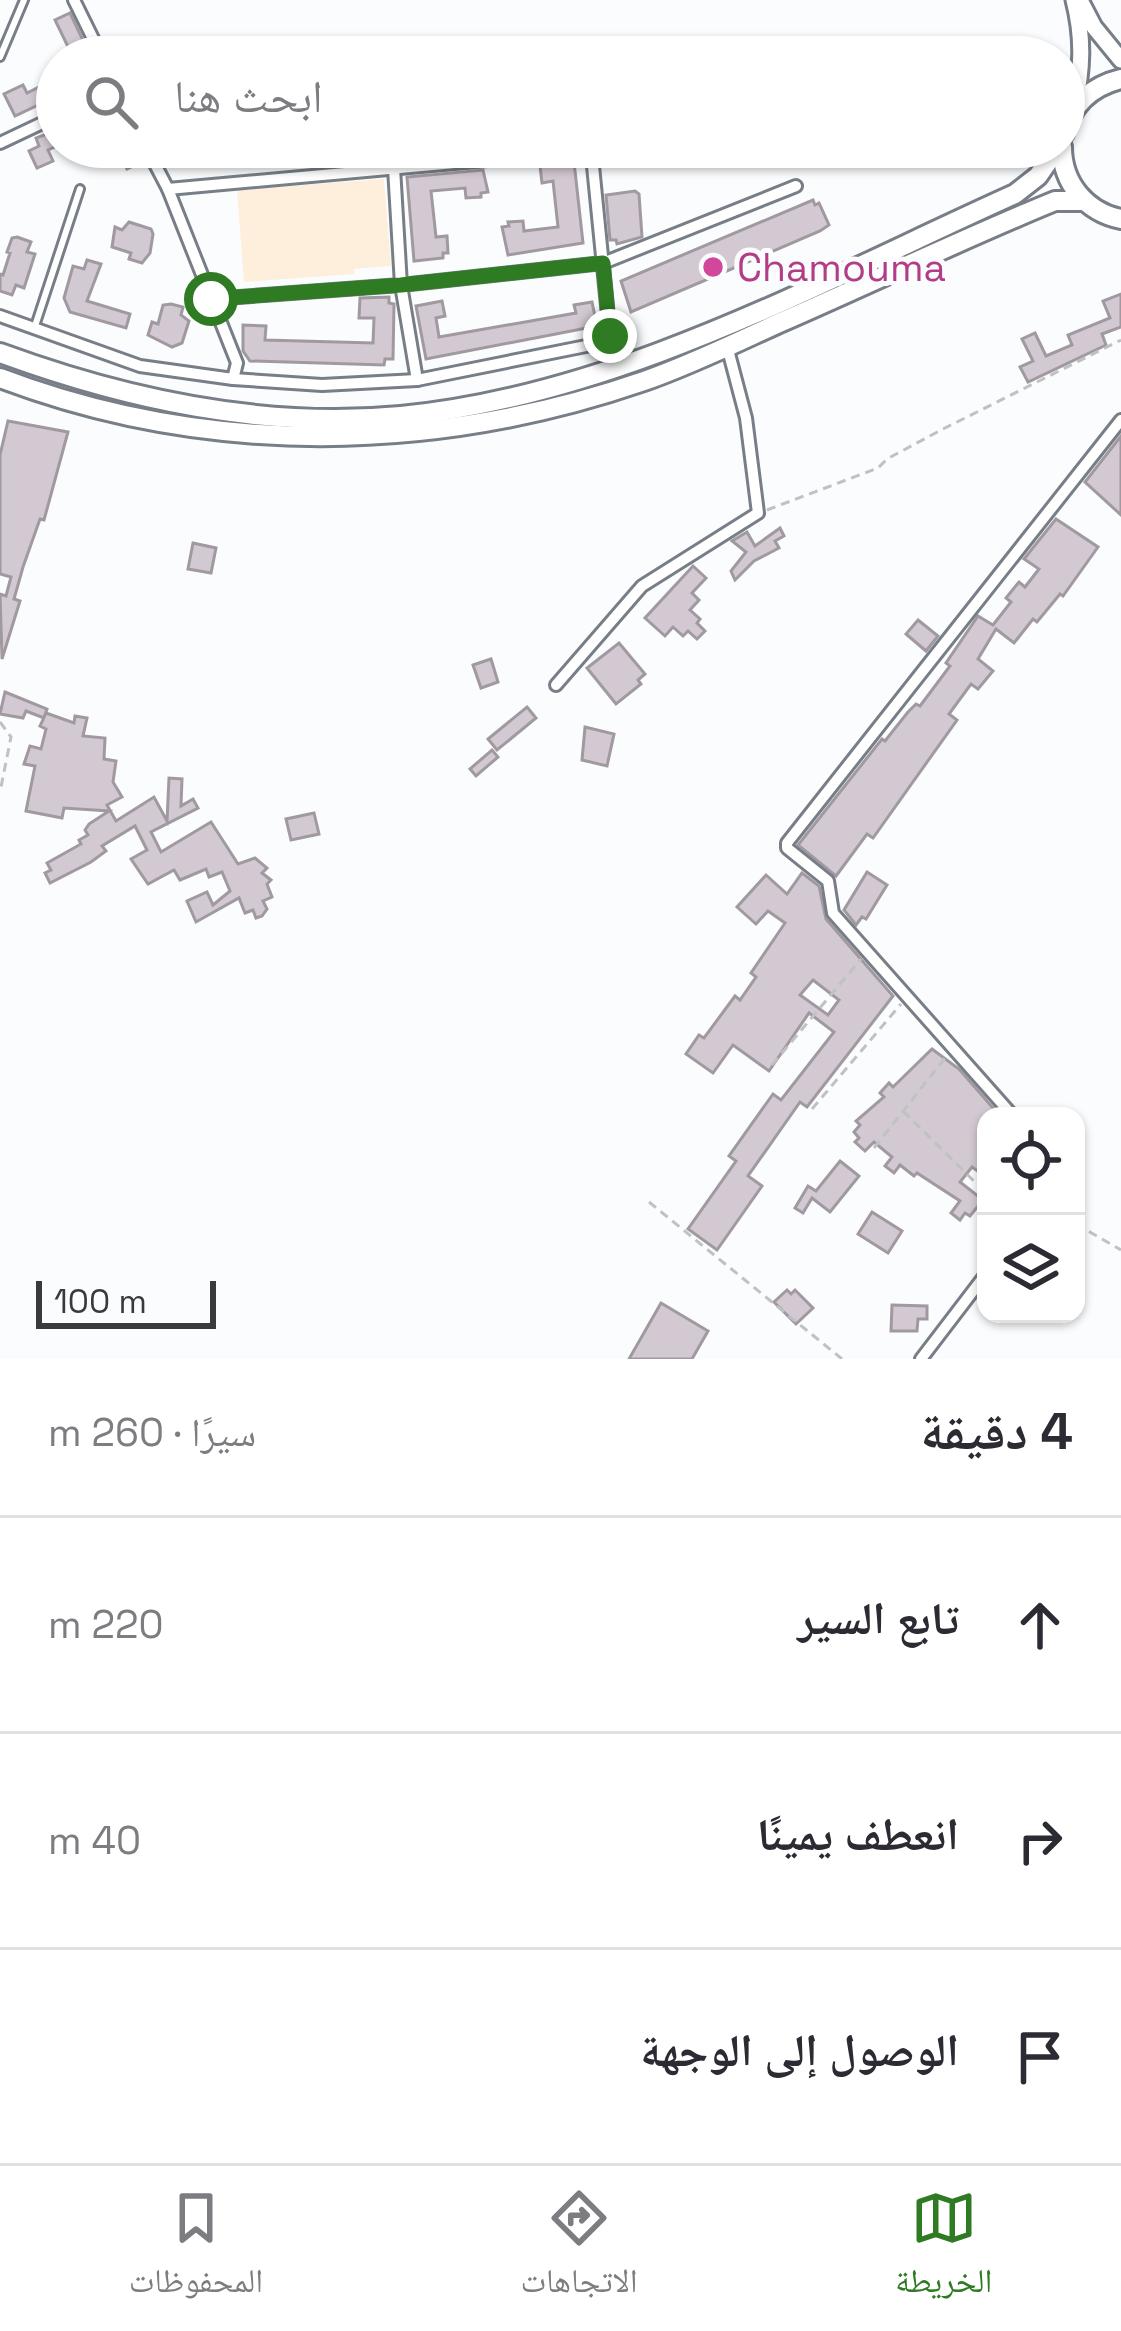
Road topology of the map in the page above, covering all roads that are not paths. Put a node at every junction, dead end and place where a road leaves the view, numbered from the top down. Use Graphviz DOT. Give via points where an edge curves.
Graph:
graph roads {
  1 [pos="24,0"];
  2 [pos="74,0"];
  3 [pos="1077,0"];
  4 [pos="92,36"];
  5 [pos="1082,36"];
  6 [pos="0,56"];
  7 [pos="1121,60"];
  8 [pos="1121,79"];
  9 [pos="1085,99"];
  10 [pos="36,126"];
  11 [pos="0,142"];
  12 [pos="157,168"];
  13 [pos="394,168"];
  14 [pos="592,168"];
  15 [pos="1043,168"];
  16 [pos="1065,168"];
  17 [pos="796,187"];
  18 [pos="80,190"];
  19 [pos="168,190"];
  20 [pos="1084,201"];
  21 [pos="1121,219"];
  22 [pos="603,263"];
  23 [pos="401,285"];
  24 [pos="211,299"];
  25 [pos="0,316"];
  26 [pos="34,329"];
  27 [pos="727,346"];
  28 [pos="0,352"];
  29 [pos="0,378"];
  30 [pos="233,379"];
  31 [pos="417,380"];
  32 [pos="1121,420"];
  33 [pos="556,685"];
  34 [pos="1005,1107"];
  35 [pos="977,1286"];
  36 [pos="921,1359"];
  1 -- 6 [label="lane"];
  2 -- 4 [label="street"];
  3 -- 5 [label="main road"];
  3 -- 7 [label="main road"];
  8 -- 9 [label="highway"];
  10 -- 11 [label="street"];
  12 -- 19 [label="street"];
  13 -- 19 [label="street"];
  13 -- 23 [label="street"];
  14 -- 22 [label="street"];
  15 -- 28 [label="highway" via="1015,194 694,339 453,409 344,418 232,412 109,390"];
  16 -- 20 [label="highway"];
  17 -- 22 [label="street"];
  18 -- 26 [label="lane"];
  19 -- 24 [label="street"];
  20 -- 21 [label="highway"];
  20 -- 27 [label="highway" via="1054,201"];
  22 -- 23 [label="street"];
  22 -- 31 [label="street" via="606,342"];
  23 -- 24 [label="street"];
  23 -- 31 [label="street"];
  24 -- 30 [label="street" via="237,363"];
  25 -- 26 [label="street"];
  26 -- 30 [label="street" via="140,366"];
  27 -- 29 [label="highway" via="645,381 496,420 328,439 177,425"];
  27 -- 33 [label="street" via="758,513 642,586"];
  30 -- 31 [label="street"];
  32 -- 34 [label="street" via="787,843 828,880 830,907 866,952"];
  35 -- 36 [label="street"];
}
